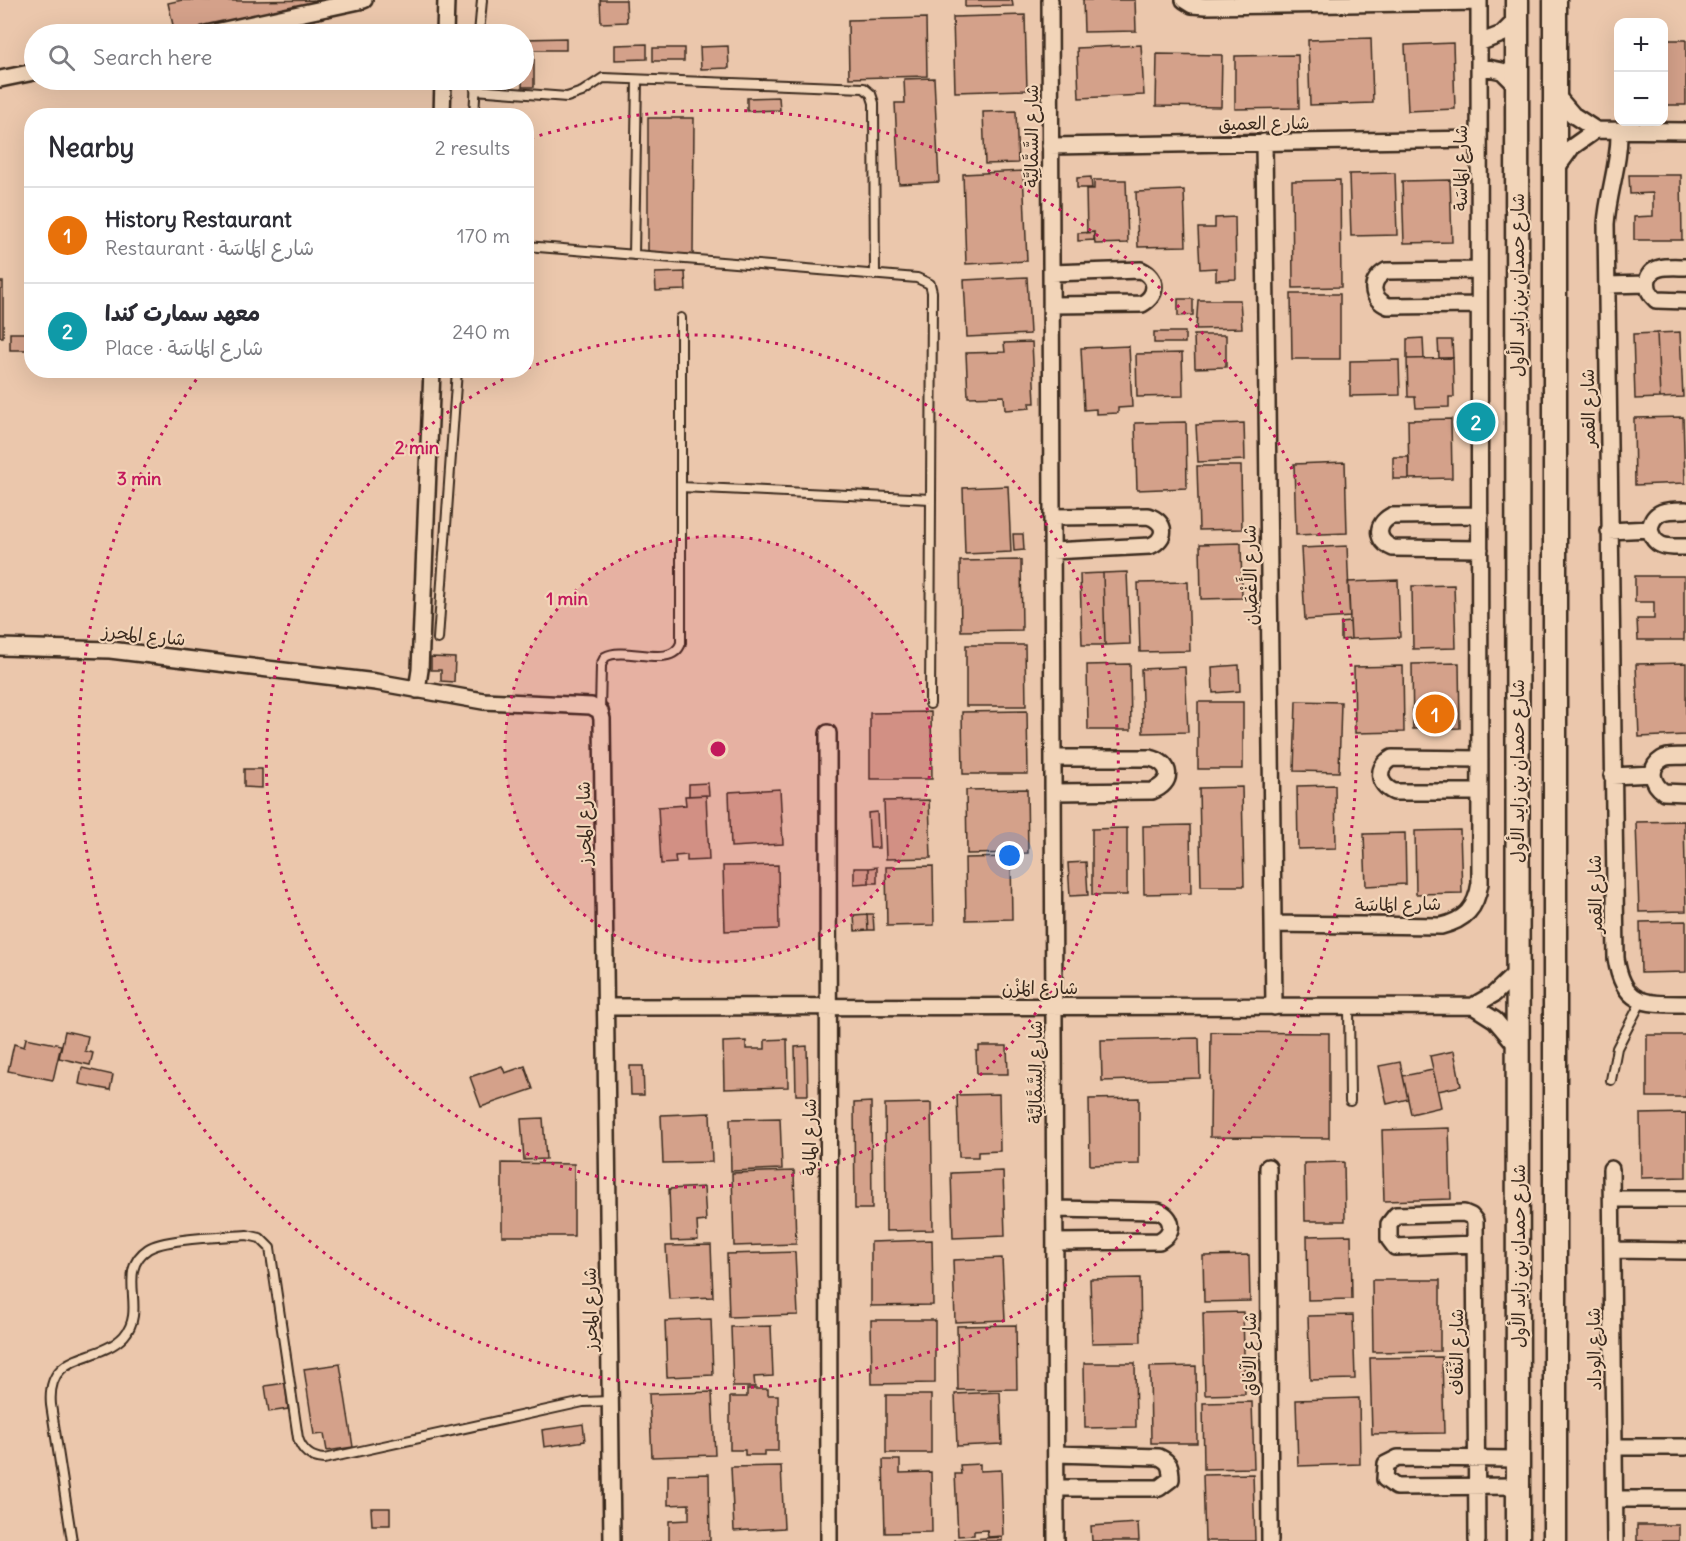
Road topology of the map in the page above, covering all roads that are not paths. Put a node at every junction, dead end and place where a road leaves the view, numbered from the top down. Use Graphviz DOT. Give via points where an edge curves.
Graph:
graph roads {
  1 [pos="364,0"];
  2 [pos="446,0"];
  3 [pos="482,0"];
  4 [pos="1050,0"];
  5 [pos="1184,0"];
  6 [pos="1555,0"];
  7 [pos="1479,1"];
  8 [pos="1517,10"];
  9 [pos="252,24"];
  10 [pos="445,24"];
  11 [pos="480,24"];
  12 [pos="1479,43"];
  13 [pos="1479,66"];
  14 [pos="24,74"];
  15 [pos="0,80"];
  16 [pos="637,80"];
  17 [pos="1517,86"];
  18 [pos="442,90"];
  19 [pos="475,90"];
  20 [pos="1556,94"];
  21 [pos="441,108"];
  22 [pos="474,108"];
  23 [pos="1596,129"];
  24 [pos="1619,130"];
  25 [pos="1686,131"];
  26 [pos="1479,139"];
  27 [pos="1264,142"];
  28 [pos="1050,146"];
  29 [pos="1555,171"];
  30 [pos="534,247"];
  31 [pos="634,255"];
  32 [pos="1686,267"];
  33 [pos="1479,270"];
  34 [pos="1051,273"];
  35 [pos="875,274"];
  36 [pos="1647,284"];
  37 [pos="1606,285"];
  38 [pos="1686,301"];
  39 [pos="1051,305"];
  40 [pos="1479,305"];
  41 [pos="681,318"];
  42 [pos="432,378"];
  43 [pos="455,378"];
  44 [pos="681,487"];
  45 [pos="931,499"];
  46 [pos="1686,510"];
  47 [pos="1479,515"];
  48 [pos="1052,517"];
  49 [pos="1650,529"];
  50 [pos="1609,531"];
  51 [pos="1686,547"];
  52 [pos="1480,549"];
  53 [pos="1052,550"];
  54 [pos="438,639"];
  55 [pos="0,647"];
  56 [pos="417,690"];
  57 [pos="930,704"];
  58 [pos="600,711"];
  59 [pos="828,733"];
  60 [pos="1686,756"];
  61 [pos="1053,758"];
  62 [pos="1480,759"];
  63 [pos="1653,774"];
  64 [pos="1612,776"];
  65 [pos="1053,792"];
  66 [pos="1480,792"];
  67 [pos="1686,793"];
  68 [pos="1273,924"];
  69 [pos="1517,972"];
  70 [pos="1641,1002"];
  71 [pos="1686,1004"];
  72 [pos="1349,1006"];
  73 [pos="1473,1006"];
  74 [pos="828,1007"];
  75 [pos="1054,1007"];
  76 [pos="1274,1007"];
  77 [pos="606,1008"];
  78 [pos="1517,1046"];
  79 [pos="1611,1080"];
  80 [pos="1350,1101"];
  81 [pos="1268,1167"];
  82 [pos="1611,1169"];
  83 [pos="1612,1199"];
  84 [pos="1686,1199"];
  85 [pos="1055,1209"];
  86 [pos="1055,1242"];
  87 [pos="1475,1244"];
  88 [pos="1612,1250"];
  89 [pos="1686,1251"];
  90 [pos="610,1401"];
  91 [pos="1614,1447"];
  92 [pos="1686,1447"];
  93 [pos="1056,1454"];
  94 [pos="1476,1459"];
  95 [pos="1518,1459"];
  96 [pos="1476,1486"];
  97 [pos="1518,1486"];
  98 [pos="1056,1488"];
  99 [pos="1615,1499"];
  100 [pos="1686,1499"];
  101 [pos="72,1541"];
  102 [pos="612,1541"];
  103 [pos="829,1541"];
  104 [pos="1056,1541"];
  105 [pos="1270,1541"];
  106 [pos="1477,1541"];
  107 [pos="1518,1541"];
  108 [pos="1555,1541"];
  109 [pos="1615,1541"];
  1 -- 9 [label="street"];
  2 -- 10 [label="street"];
  3 -- 11 [label="lane"];
  4 -- 28 [label="street, شارع السَّمَّالِيَّة"];
  5 -- 7 [label="street" via="1204,6"];
  6 -- 20 [label="main road, شارع حمدان بن زايد الأول"];
  7 -- 12 [label="street, شارع المَاسَة"];
  8 -- 12 [label="street" via="1502,34"];
  8 -- 17 [label="main road, شارع حمدان بن زايد الأول"];
  12 -- 13 [label="street, شارع المَاسَة"];
  13 -- 17 [label="street" via="1502,71"];
  13 -- 26 [label="street, شارع المَاسَة"];
  14 -- 15 [label="street"];
  16 -- 19 [label="lane" via="603,78 567,97"];
  16 -- 31 [label="lane"];
  16 -- 35 [label="lane" via="859,87 868,91 874,103"];
  17 -- 69 [label="main road, شارع حمدان بن زايد الأول"];
  18 -- 21 [label="street"];
  19 -- 22 [label="lane"];
  20 -- 23 [label="street" via="1573,115"];
  20 -- 29 [label="main road, شارع حمدان بن زايد الأول"];
  23 -- 24 [label="street"];
  23 -- 29 [label="street" via="1572,147"];
  24 -- 25 [label="street"];
  24 -- 37 [label="street, شارع القمر" via="1618,161 1606,213"];
  26 -- 27 [label="street, شارع العميق"];
  26 -- 33 [label="street, شارع المَاسَة"];
  27 -- 28 [label="street, شارع العميق"];
  27 -- 68 [label="street, شارع الأَغْصَان"];
  28 -- 34 [label="street, شارع السَّمَّالِيَّة"];
  29 -- 108 [label="main road, شارع حمدان بن زايد الأول"];
  30 -- 31 [label="lane"];
  31 -- 35 [label="lane"];
  32 -- 36 [label="street" via="1659,268 1649,276"];
  33 -- 40 [label="street, شارع المَاسَة"];
  33 -- 40 [label="street" via="1386,271 1373,284 1379,302 1388,306"];
  34 -- 39 [label="street, شارع السَّمَّالِيَّة"];
  34 -- 39 [label="street" via="1141,270 1149,274 1155,291 1142,304"];
  35 -- 45 [label="lane" via="922,279 932,288"];
  36 -- 37 [label="street"];
  36 -- 38 [label="street" via="1656,300"];
  37 -- 50 [label="street, شارع القمر"];
  39 -- 48 [label="street, شارع السَّمَّالِيَّة"];
  40 -- 47 [label="street, شارع المَاسَة"];
  41 -- 44 [label="lane"];
  42 -- 56 [label="street"];
  43 -- 54 [label="lane"];
  44 -- 45 [label="lane"];
  44 -- 58 [label="lane" via="680,647 666,656 614,653 605,657"];
  45 -- 57 [label="lane"];
  46 -- 49 [label="street" via="1662,512 1654,517"];
  47 -- 52 [label="street, شارع المَاسَة"];
  47 -- 52 [label="street" via="1391,516 1379,528 1379,537 1384,545 1393,548"];
  48 -- 53 [label="street, شارع السَّمَّالِيَّة"];
  48 -- 53 [label="street" via="1148,516 1163,526 1163,536 1150,546"];
  49 -- 50 [label="street"];
  49 -- 51 [label="street" via="1655,542"];
  50 -- 64 [label="street, شارع القمر"];
  52 -- 62 [label="street, شارع المَاسَة"];
  53 -- 61 [label="street, شارع السَّمَّالِيَّة"];
  55 -- 56 [label="street, شارع المحرز" via="110,650 376,681"];
  56 -- 58 [label="street, شارع المحرز" via="483,701 591,706"];
  58 -- 77 [label="street, شارع المحرز"];
  59 -- 74 [label="street, شارع الماية"];
  60 -- 63 [label="street" via="1664,758 1654,767"];
  61 -- 65 [label="street, شارع السَّمَّالِيَّة"];
  61 -- 65 [label="street" via="1161,760 1167,768 1167,780 1152,791"];
  62 -- 66 [label="street, شارع المَاسَة"];
  62 -- 66 [label="street" via="1392,758 1384,763 1380,780 1394,792"];
  63 -- 64 [label="street"];
  63 -- 67 [label="street" via="1664,792"];
  64 -- 70 [label="street, شارع القمر" via="1616,958 1625,990"];
  65 -- 75 [label="street, شارع السَّمَّالِيَّة"];
  66 -- 68 [label="street, شارع المَاسَة" via="1478,899 1469,913 1457,921 1440,926"];
  68 -- 76 [label="street, شارع الأَغْصَان"];
  69 -- 73 [label="street" via="1494,994"];
  69 -- 78 [label="main road, شارع حمدان بن زايد الأول"];
  70 -- 71 [label="street"];
  70 -- 79 [label="lane" via="1617,1048"];
  72 -- 73 [label="street, شارع المُزْن"];
  72 -- 76 [label="street, شارع المُزْن"];
  72 -- 80 [label="lane"];
  73 -- 78 [label="street" via="1495,1020"];
  74 -- 75 [label="street, شارع المُزْن"];
  74 -- 77 [label="street, شارع المُزْن"];
  74 -- 103 [label="street, شارع الماية"];
  75 -- 76 [label="street, شارع المُزْن"];
  75 -- 85 [label="street, شارع السَّمَّالِيَّة"];
  77 -- 90 [label="street, شارع المحرز"];
  78 -- 95 [label="main road, شارع حمدان بن زايد الأول"];
  81 -- 105 [label="street, شارع الآفاق"];
  82 -- 83 [label="street, شارع الوداد"];
  83 -- 84 [label="street"];
  83 -- 88 [label="street, شارع الوداد"];
  85 -- 86 [label="street, شارع السَّمَّالِيَّة"];
  85 -- 86 [label="street" via="1158,1210 1171,1221 1171,1230 1159,1241"];
  86 -- 93 [label="street, شارع السَّمَّالِيَّة"];
  87 -- 87 [label="street, شارع النِّفَاف" via="1475,1221 1468,1214 1396,1215 1389,1224 1390,1242 1395,1246"];
  87 -- 94 [label="street, شارع النِّفَاف"];
  88 -- 89 [label="street"];
  88 -- 91 [label="street, شارع الوداد"];
  90 -- 101 [label="lane" via="583,1402 324,1459 313,1457 298,1438 270,1248 260,1238 247,1235 154,1245 141,1255 132,1270 135,1314 128,1332 112,1346 65,1366 52,1387 51,1405"];
  90 -- 102 [label="street, شارع المحرز"];
  91 -- 92 [label="street"];
  91 -- 99 [label="street, شارع الوداد"];
  93 -- 98 [label="street, شارع السَّمَّالِيَّة"];
  93 -- 98 [label="street" via="1159,1457 1171,1468 1171,1479 1159,1488"];
  94 -- 95 [label="street"];
  94 -- 96 [label="street, شارع النِّفَاف"];
  94 -- 96 [label="street" via="1398,1458 1386,1464 1383,1472 1384,1479 1396,1487"];
  95 -- 97 [label="main road, شارع حمدان بن زايد الأول"];
  96 -- 97 [label="street"];
  96 -- 106 [label="street, شارع النِّفَاف"];
  97 -- 107 [label="main road, شارع حمدان بن زايد الأول"];
  98 -- 104 [label="street, شارع السَّمَّالِيَّة"];
  99 -- 100 [label="street"];
  99 -- 109 [label="street, شارع الوداد"];
}
